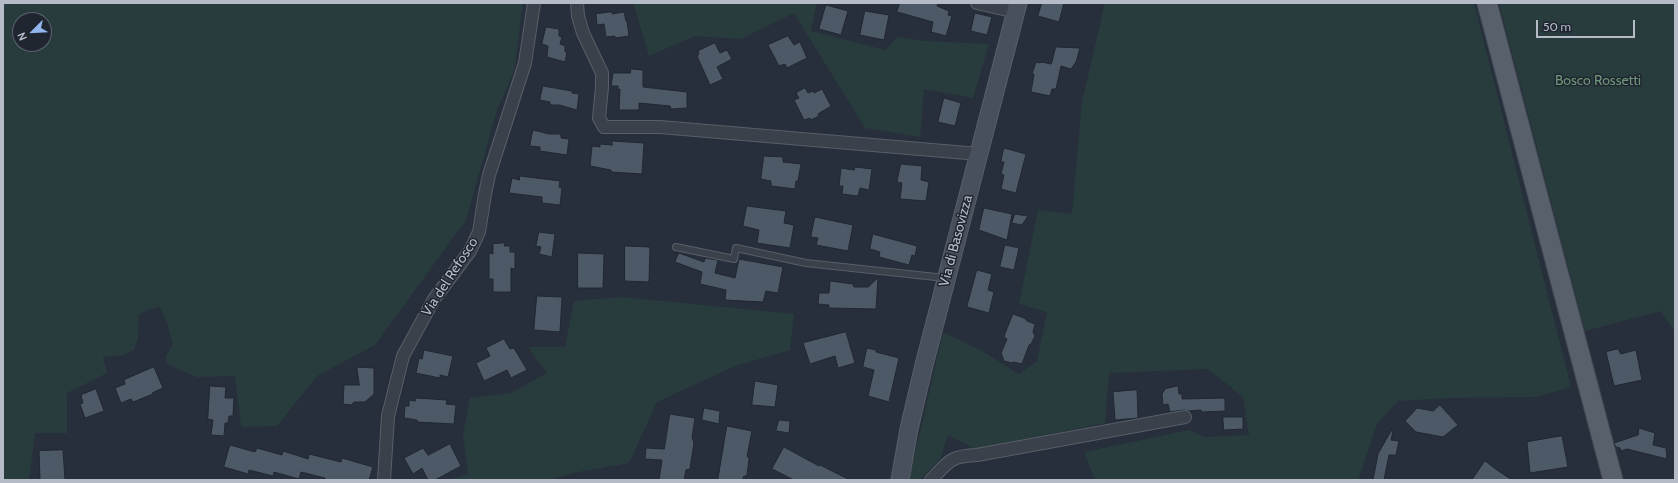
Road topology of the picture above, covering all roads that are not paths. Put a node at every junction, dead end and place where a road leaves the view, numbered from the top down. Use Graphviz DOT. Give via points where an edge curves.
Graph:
graph roads {
  1 [pos="534,3"];
  2 [pos="577,3"];
  3 [pos="977,3"];
  4 [pos="1487,3"];
  5 [pos="1017,8"];
  6 [pos="979,154"];
  7 [pos="676,247"];
  8 [pos="947,278"];
  9 [pos="1185,417"];
  10 [pos="384,480"];
  11 [pos="900,480"];
  12 [pos="931,480"];
  13 [pos="1613,480"];
  1 -- 10 [label="street, Via del Refosco" via="526,63 489,176 479,232 470,251 434,299 403,356 388,416"];
  2 -- 6 [label="street" via="583,33 602,74 599,118 604,127 660,127"];
  3 -- 5 [label="street"];
  4 -- 13 [label="main road"];
  5 -- 6 [label="main road, Via di Basovizza"];
  6 -- 8 [label="main road, Via di Basovizza"];
  7 -- 8 [label="lane" via="734,259 736,248 806,263"];
  8 -- 11 [label="main road, Via di Basovizza" via="909,429"];
  9 -- 12 [label="street" via="977,455 959,456 948,462"];
}
